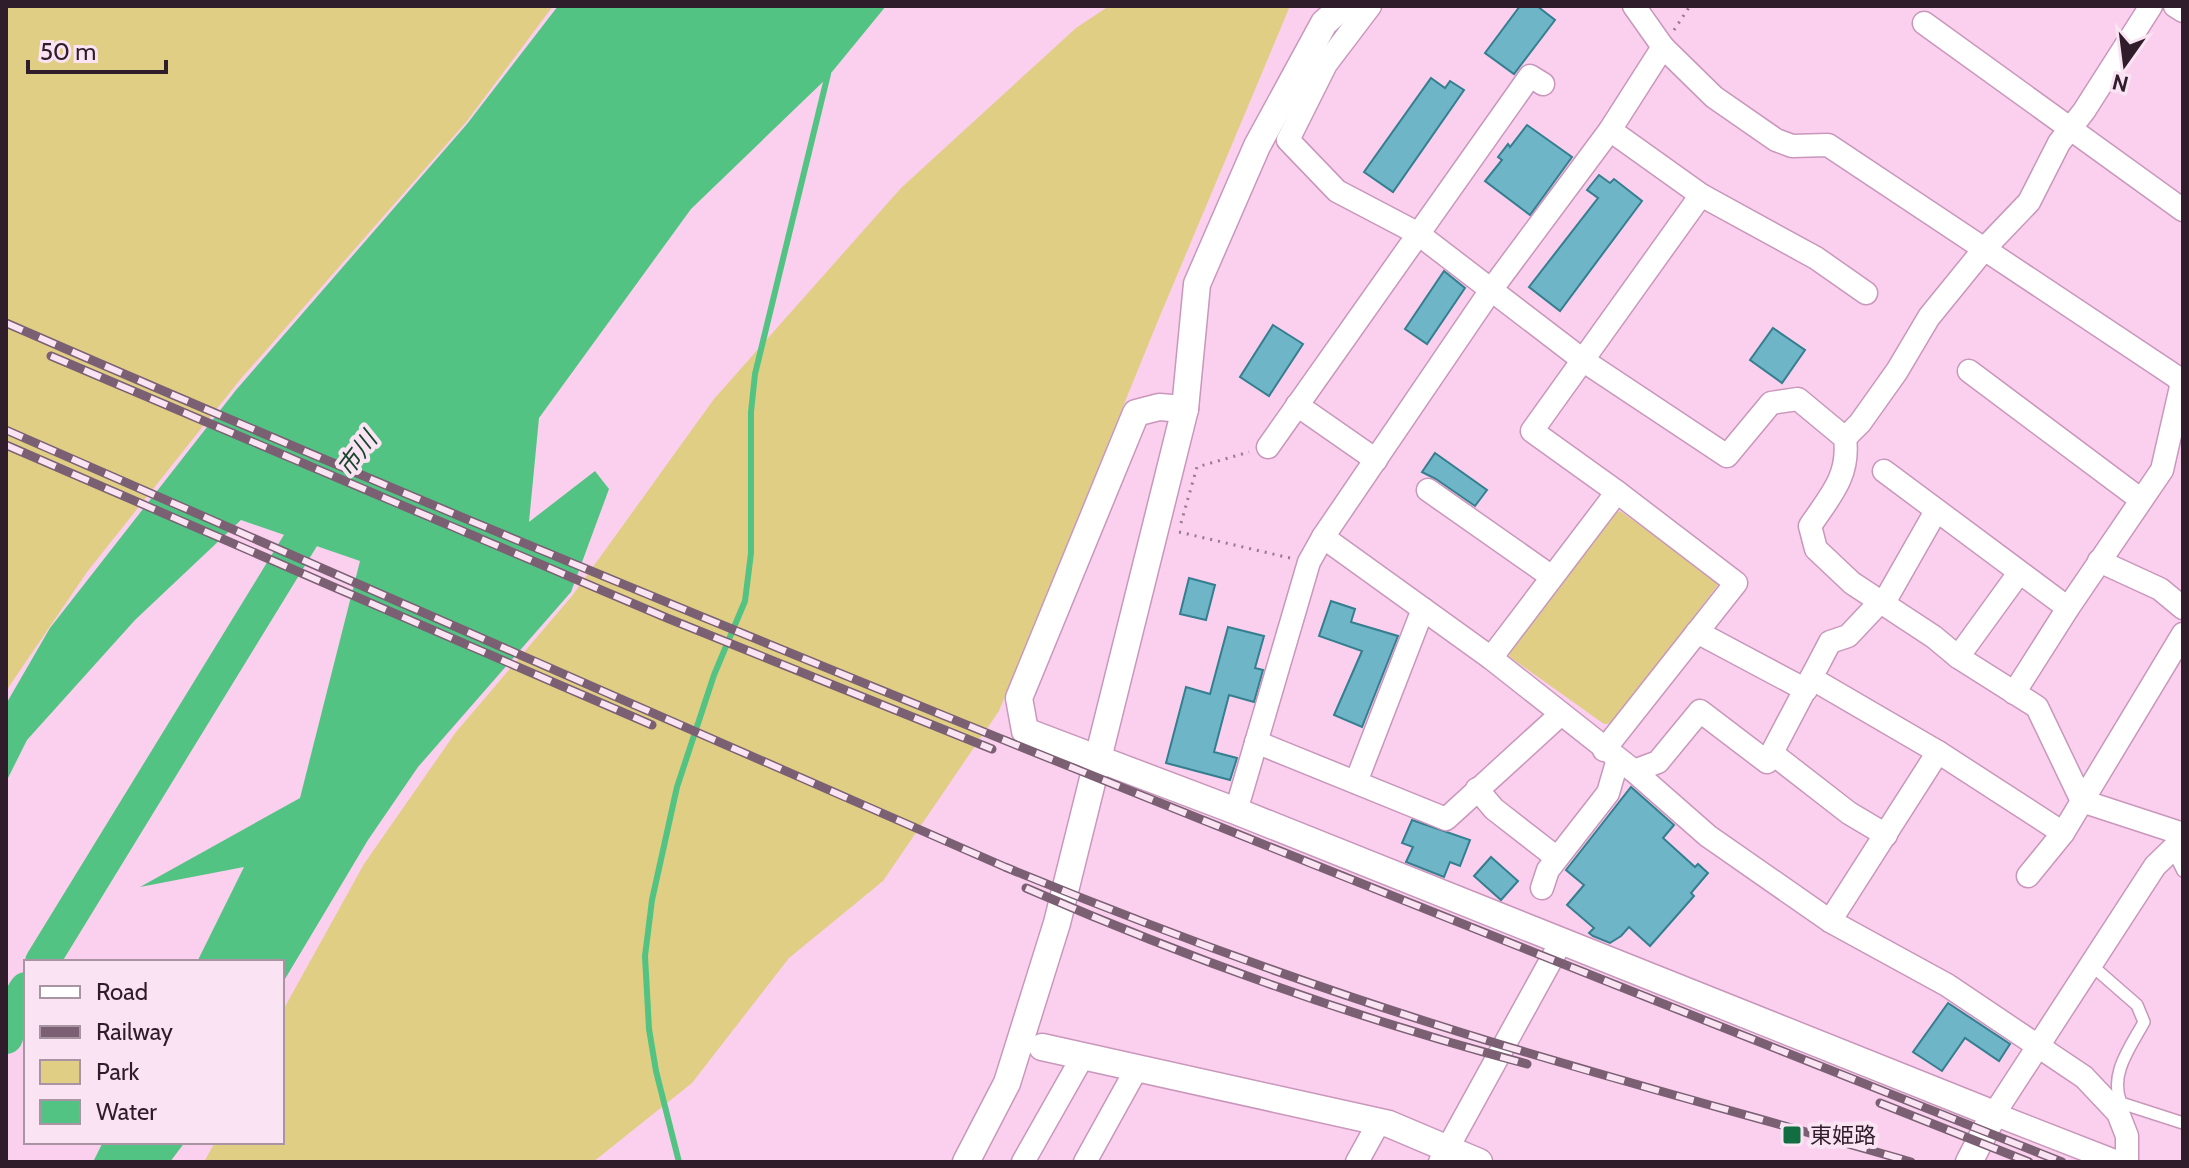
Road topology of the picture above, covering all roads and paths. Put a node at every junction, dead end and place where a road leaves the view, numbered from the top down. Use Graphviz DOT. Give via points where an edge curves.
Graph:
graph roads {
  1 [pos="1343,6"];
  2 [pos="1370,6"];
  3 [pos="1634,6"];
  4 [pos="1690,6"];
  5 [pos="2151,6"];
  6 [pos="2175,6"];
  7 [pos="2183,11"];
  8 [pos="1924,23"];
  9 [pos="1663,47"];
  10 [pos="1543,84"];
  11 [pos="2070,129"];
  12 [pos="1610,130"];
  13 [pos="1701,195"];
  14 [pos="2183,210"];
  15 [pos="1417,233"];
  16 [pos="1985,248"];
  17 [pos="1491,290"];
  18 [pos="1866,293"];
  19 [pos="1584,361"];
  20 [pos="1969,371"];
  21 [pos="2182,380"];
  22 [pos="1297,405"];
  23 [pos="1185,409"];
  24 [pos="1845,438"];
  25 [pos="1268,447"];
  26 [pos="1376,460"];
  27 [pos="1884,471"];
  28 [pos="1428,490"];
  29 [pos="1617,492"];
  30 [pos="2140,499"];
  31 [pos="1936,511"];
  32 [pos="1323,537"];
  33 [pos="2099,561"];
  34 [pos="1309,562"];
  35 [pos="2019,573"];
  36 [pos="1552,577"];
  37 [pos="1880,602"];
  38 [pos="2068,608"];
  39 [pos="2183,608"];
  40 [pos="1423,609"];
  41 [pos="1697,632"];
  42 [pos="2183,634"];
  43 [pos="1958,657"];
  44 [pos="1491,658"];
  45 [pos="1808,684"];
  46 [pos="2014,693"];
  47 [pos="1561,714"];
  48 [pos="1256,742"];
  49 [pos="1938,752"];
  50 [pos="1773,754"];
  51 [pos="1098,760"];
  52 [pos="1618,760"];
  53 [pos="1356,782"];
  54 [pos="1477,789"];
  55 [pos="2082,801"];
  56 [pos="1236,811"];
  57 [pos="2063,833"];
  58 [pos="1886,835"];
  59 [pos="2179,841"];
  60 [pos="1557,858"];
  61 [pos="2183,871"];
  62 [pos="2028,876"];
  63 [pos="1542,888"];
  64 [pos="1830,921"];
  65 [pos="1561,942"];
  66 [pos="2090,964"];
  67 [pos="2036,1046"];
  68 [pos="1042,1047"];
  69 [pos="1083,1056"];
  70 [pos="1137,1068"];
  71 [pos="1994,1114"];
  72 [pos="1379,1122"];
  73 [pos="2183,1123"];
  74 [pos="1444,1155"];
  75 [pos="966,1162"];
  76 [pos="1023,1162"];
  77 [pos="1085,1162"];
  78 [pos="1357,1162"];
  79 [pos="1479,1162"];
  80 [pos="1969,1162"];
  81 [pos="2117,1162"];
  82 [pos="2127,1162"];
  1 -- 23 [label="street" via="1324,23 1257,146 1197,284"];
  2 -- 15 [label="street" via="1326,64 1288,140 1337,191"];
  3 -- 9 [label="street"];
  4 -- 9 [label="path"];
  5 -- 11 [label="street"];
  6 -- 7 [label="street"];
  8 -- 11 [label="street"];
  9 -- 12 [label="street"];
  9 -- 16 [label="street" via="1714,97 1776,140 1792,146 1828,145"];
  10 -- 15 [label="street" via="1530,76"];
  11 -- 14 [label="street"];
  11 -- 16 [label="street" via="2029,202"];
  12 -- 13 [label="street"];
  12 -- 17 [label="street"];
  13 -- 18 [label="street" via="1816,258"];
  13 -- 19 [label="street"];
  15 -- 17 [label="street"];
  15 -- 22 [label="street"];
  16 -- 21 [label="street"];
  16 -- 24 [label="street" via="1929,317 1897,371"];
  17 -- 19 [label="street"];
  17 -- 26 [label="street"];
  19 -- 24 [label="street" via="1727,456 1771,403 1798,399"];
  19 -- 29 [label="street" via="1532,431"];
  20 -- 30 [label="street"];
  21 -- 30 [label="street" via="2162,470"];
  22 -- 25 [label="street"];
  22 -- 26 [label="street"];
  23 -- 51 [label="street"];
  23 -- 51 [label="street" via="1159,407 1136,413 1019,698 1025,731"];
  24 -- 37 [label="street" via="1843,478 1810,526 1816,549"];
  25 -- 34 [label="path" via="1197,467 1179,532"];
  26 -- 32 [label="street"];
  27 -- 31 [label="street"];
  28 -- 36 [label="street"];
  29 -- 36 [label="street"];
  29 -- 41 [label="street" via="1736,583"];
  30 -- 33 [label="street"];
  31 -- 35 [label="street"];
  31 -- 37 [label="street"];
  32 -- 34 [label="street"];
  32 -- 40 [label="street"];
  33 -- 38 [label="street"];
  33 -- 39 [label="street" via="2160,589"];
  34 -- 48 [label="street"];
  35 -- 38 [label="street"];
  35 -- 43 [label="street"];
  36 -- 44 [label="street"];
  37 -- 43 [label="street"];
  37 -- 45 [label="street" via="1848,636 1830,642"];
  38 -- 46 [label="street"];
  40 -- 44 [label="street"];
  40 -- 53 [label="street"];
  41 -- 45 [label="street"];
  41 -- 52 [label="street"];
  42 -- 55 [label="street"];
  43 -- 46 [label="street"];
  44 -- 47 [label="street"];
  45 -- 49 [label="street"];
  45 -- 50 [label="street"];
  46 -- 55 [label="street" via="2037,707"];
  47 -- 52 [label="street"];
  47 -- 54 [label="street"];
  48 -- 53 [label="street"];
  48 -- 56 [label="street"];
  49 -- 57 [label="street"];
  49 -- 58 [label="street"];
  50 -- 52 [label="street" via="1767,762 1700,711 1658,762"];
  50 -- 58 [label="street"];
  51 -- 56 [label="street"];
  51 -- 75 [label="street" via="1057,923 1007,1083"];
  52 -- 60 [label="street" via="1608,793"];
  52 -- 64 [label="street" via="1708,836"];
  53 -- 54 [label="street" via="1446,819"];
  54 -- 60 [label="street" via="1494,809"];
  55 -- 57 [label="street"];
  55 -- 59 [label="street"];
  56 -- 65 [label="street"];
  57 -- 62 [label="street"];
  58 -- 64 [label="street"];
  59 -- 61 [label="lane"];
  59 -- 66 [label="street" via="2155,866"];
  60 -- 63 [label="street"];
  64 -- 67 [label="street" via="1947,985"];
  65 -- 71 [label="street"];
  65 -- 74 [label="street"];
  66 -- 67 [label="street"];
  66 -- 73 [label="lane" via="2137,1005 2144,1022 2117,1074 2121,1103"];
  67 -- 71 [label="street"];
  67 -- 82 [label="street" via="2084,1077 2118,1113 2127,1136"];
  68 -- 69 [label="street"];
  69 -- 70 [label="street"];
  69 -- 76 [label="street"];
  70 -- 72 [label="street"];
  70 -- 77 [label="street"];
  71 -- 80 [label="street"];
  71 -- 81 [label="street"];
  72 -- 74 [label="street"];
  72 -- 78 [label="street"];
  74 -- 79 [label="street"];
}
